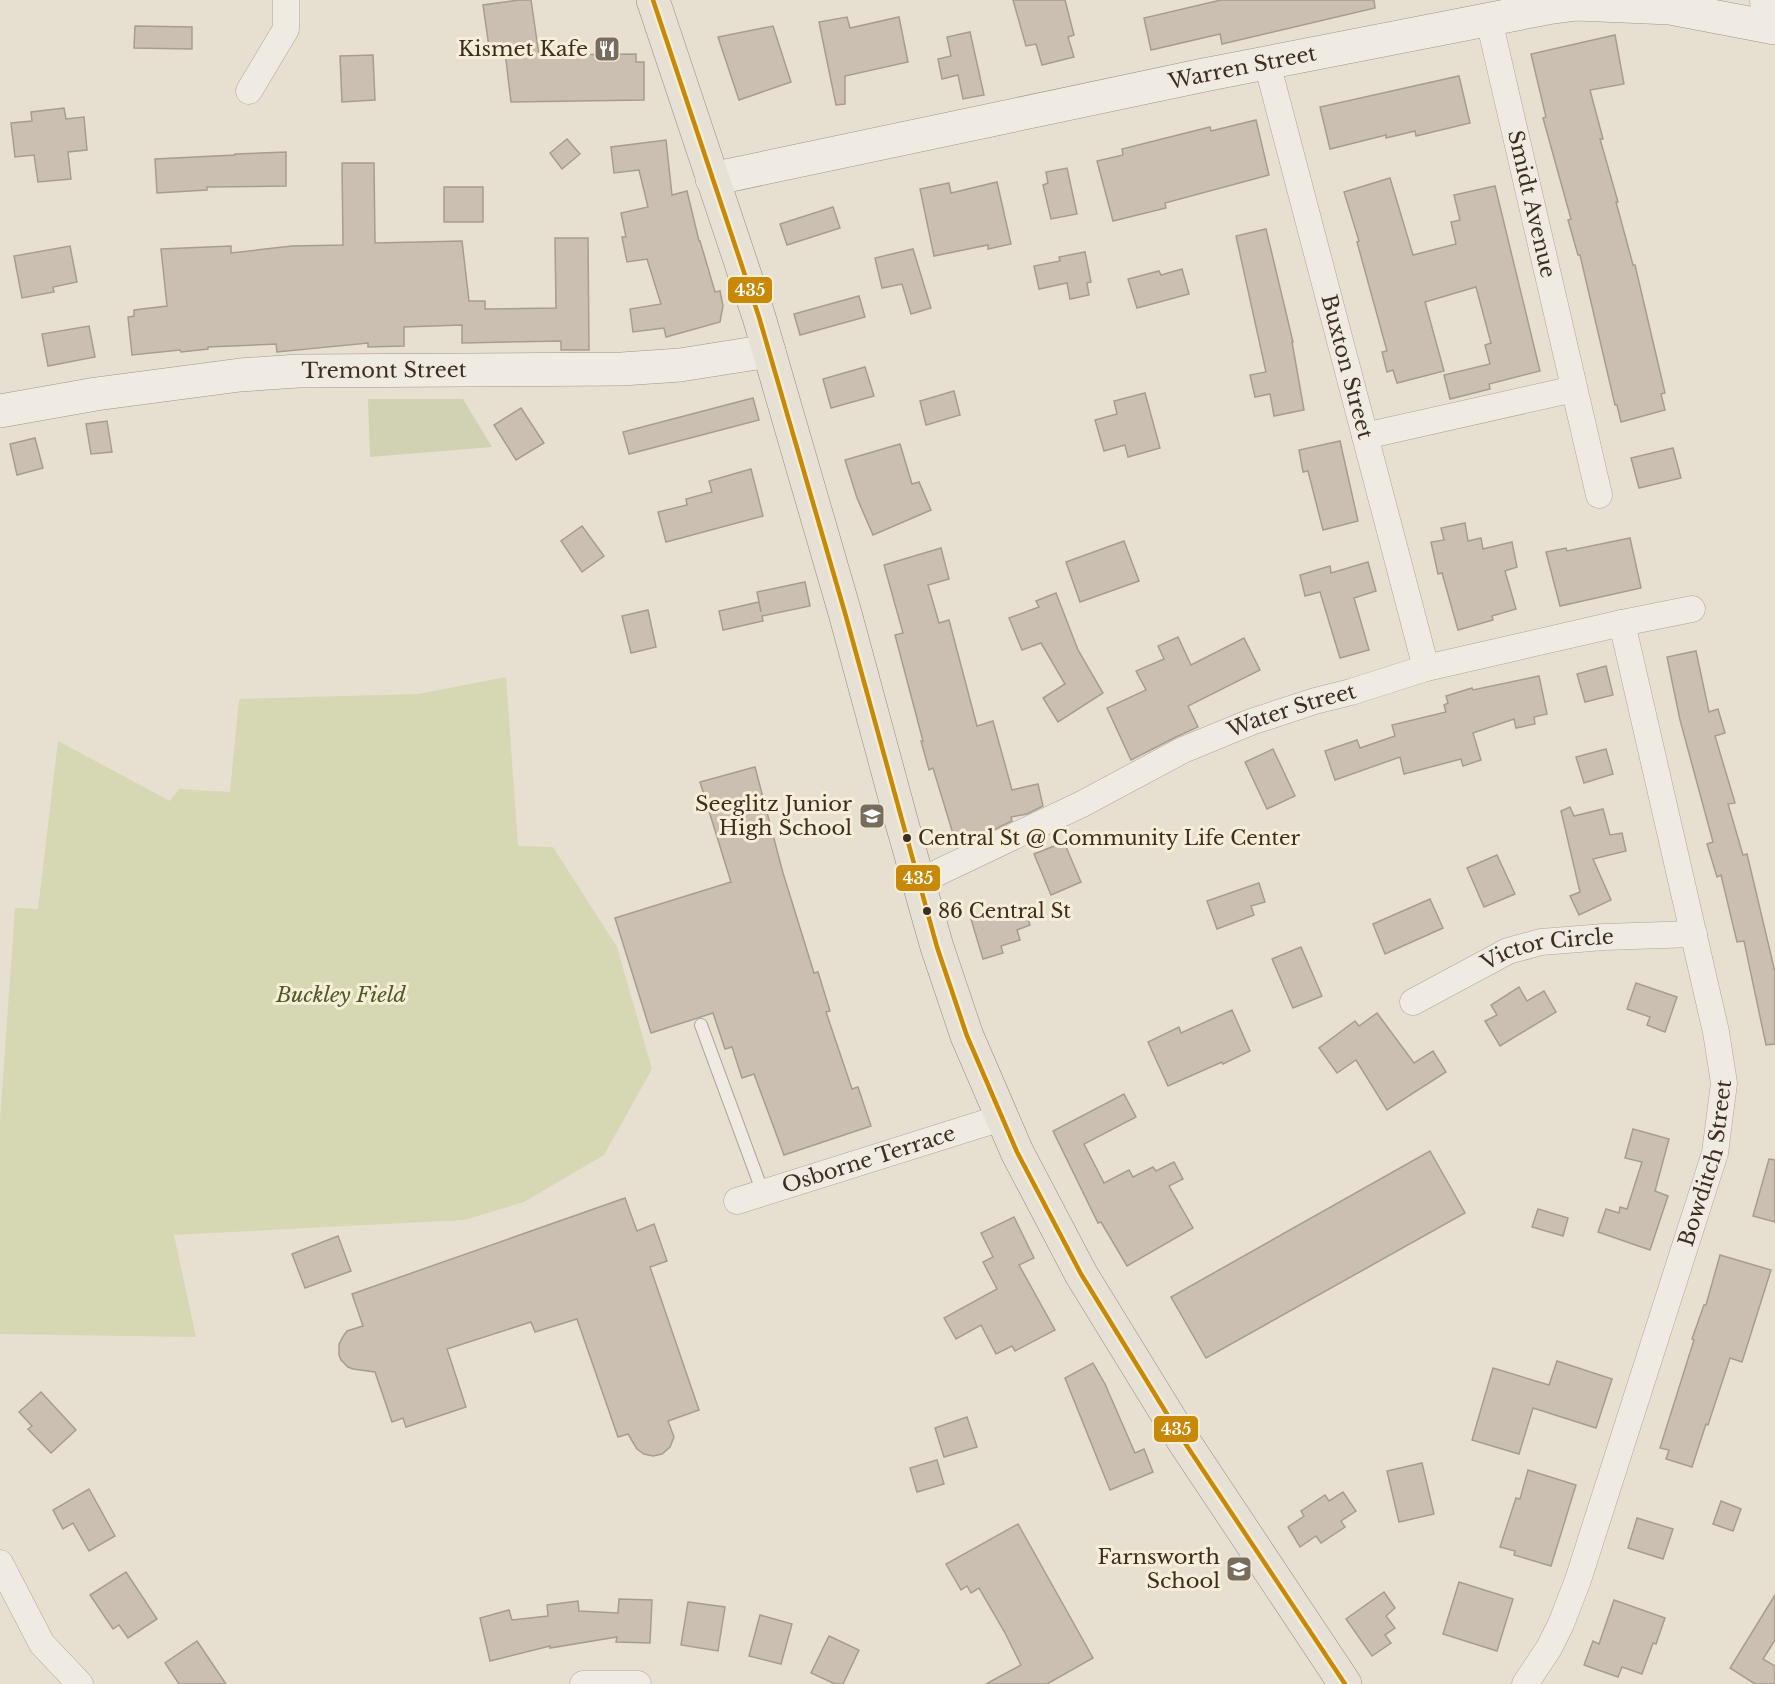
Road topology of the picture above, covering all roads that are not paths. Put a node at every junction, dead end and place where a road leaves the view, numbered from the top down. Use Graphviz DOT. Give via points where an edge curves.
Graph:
graph roads {
  1 [pos="286,0"];
  2 [pos="653,0"];
  3 [pos="1768,18"];
  4 [pos="1489,20"];
  5 [pos="1267,63"];
  6 [pos="249,91"];
  7 [pos="712,179"];
  8 [pos="769,351"];
  9 [pos="1574,389"];
  10 [pos="0,411"];
  11 [pos="1365,436"];
  12 [pos="1599,495"];
  13 [pos="1692,609"];
  14 [pos="1622,623"];
  15 [pos="1426,668"];
  16 [pos="918,882"];
  17 [pos="1694,934"];
  18 [pos="1413,1002"];
  19 [pos="701,1024"];
  20 [pos="1001,1118"];
  21 [pos="763,1193"];
  22 [pos="737,1201"];
  23 [pos="0,1563"];
  24 [pos="80,1684"];
  25 [pos="583,1684"];
  26 [pos="638,1684"];
  27 [pos="1345,1684"];
  28 [pos="1525,1684"];
  1 -- 6 [label="street" via="286,29"];
  2 -- 7 [label="main road"];
  3 -- 4 [label="street, Warren Street" via="1577,4"];
  4 -- 5 [label="street, Warren Street"];
  4 -- 9 [label="street, Smidt Avenue"];
  5 -- 7 [label="street, Warren Street"];
  5 -- 11 [label="street, Buxton Street"];
  7 -- 8 [label="main road"];
  8 -- 10 [label="street, Tremont Street" via="681,365 621,369 298,371 240,375"];
  8 -- 16 [label="main road"];
  9 -- 11 [label="street"];
  9 -- 12 [label="street, Smidt Avenue"];
  11 -- 15 [label="street, Buxton Street"];
  13 -- 14 [label="street, Water Street"];
  14 -- 15 [label="street, Water Street"];
  14 -- 17 [label="street, Bowditch Street"];
  15 -- 16 [label="street, Water Street" via="1251,722 1183,750 1082,804"];
  16 -- 20 [label="main road" via="959,1017"];
  17 -- 18 [label="street, Victor Circle" via="1541,942 1508,951"];
  17 -- 28 [label="street, Bowditch Street" via="1724,1083 1715,1153 1578,1580 1549,1648"];
  19 -- 21 [label="lane"];
  20 -- 21 [label="street, Osborne Terrace"];
  20 -- 27 [label="main road" via="1081,1274 1115,1331"];
  21 -- 22 [label="street, Osborne Terrace"];
  23 -- 24 [label="street" via="42,1644"];
  25 -- 26 [label="street"];
}
